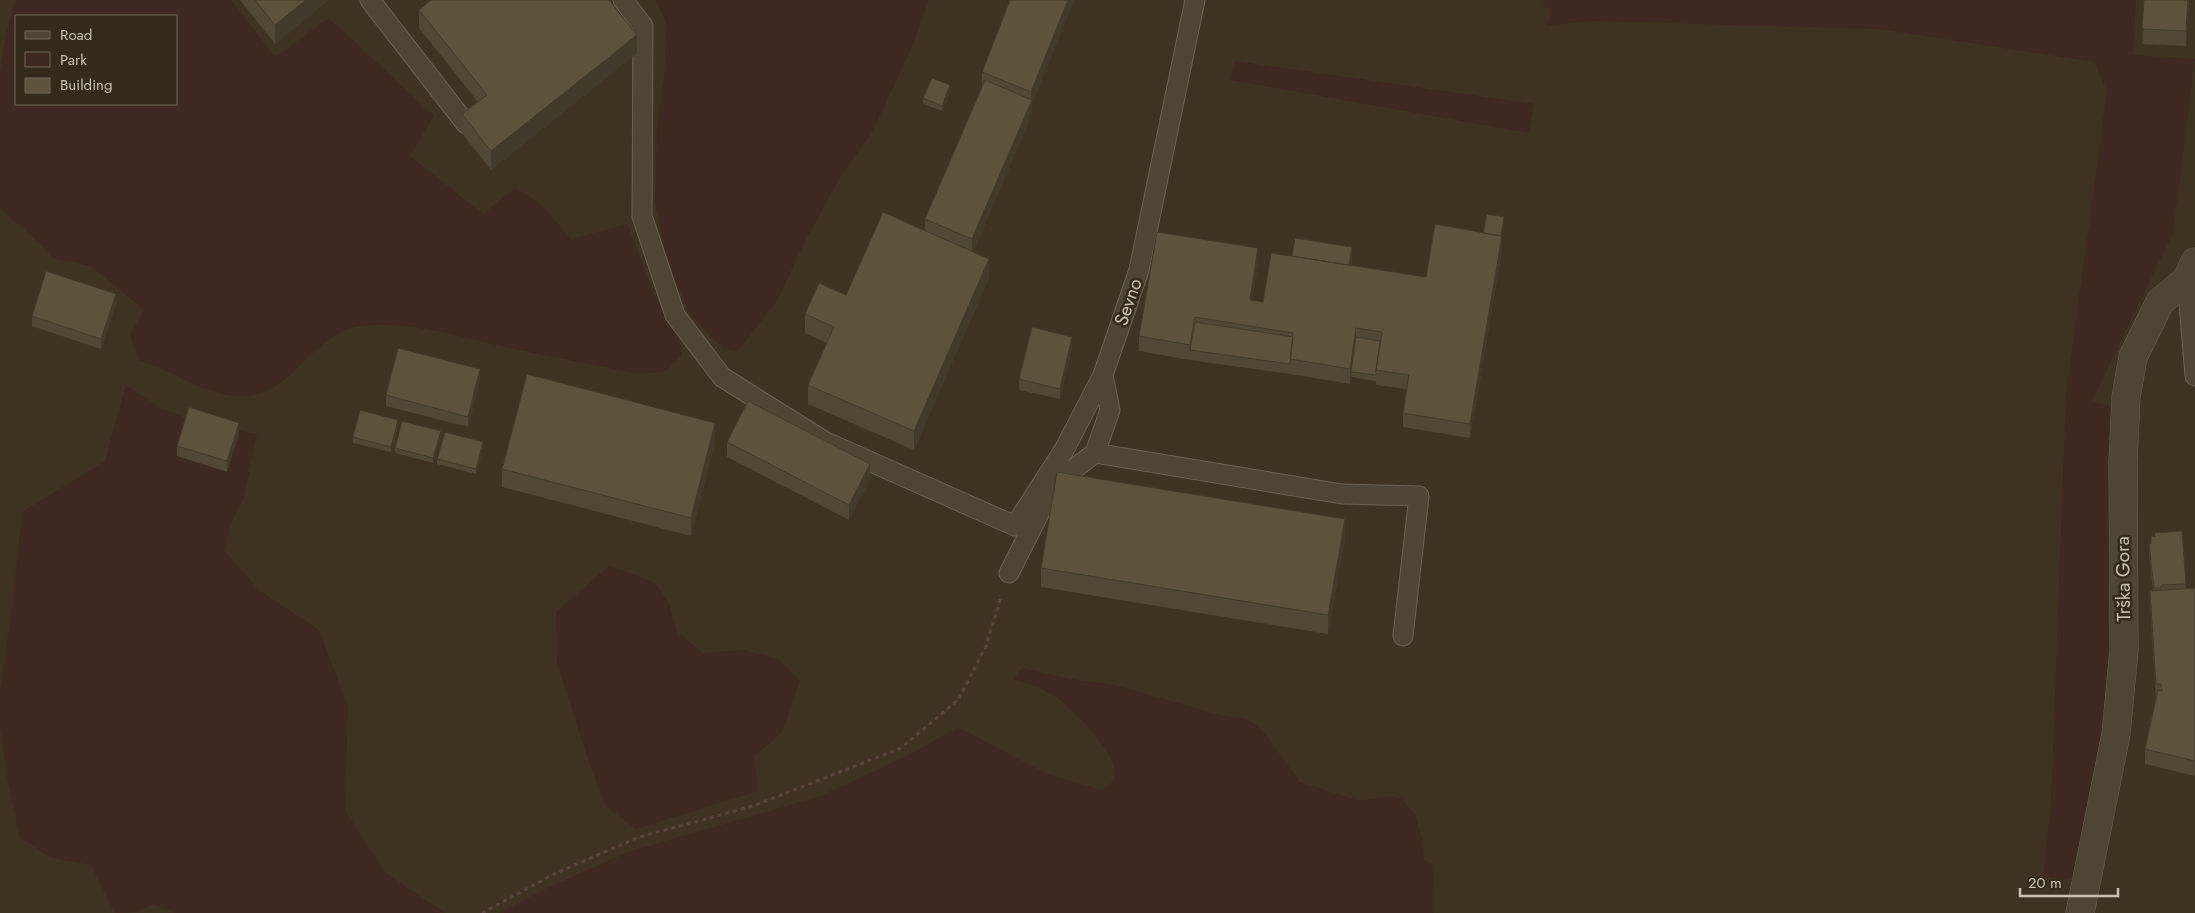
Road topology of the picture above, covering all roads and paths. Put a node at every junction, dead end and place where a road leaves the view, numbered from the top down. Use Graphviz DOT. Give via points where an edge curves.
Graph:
graph roads {
  1 [pos="370,0"];
  2 [pos="623,0"];
  3 [pos="1195,0"];
  4 [pos="466,124"];
  5 [pos="2191,270"];
  6 [pos="1103,375"];
  7 [pos="2195,376"];
  8 [pos="1095,453"];
  9 [pos="1008,573"];
  10 [pos="1403,636"];
  11 [pos="482,913"];
  12 [pos="2080,913"];
  1 -- 4 [label="lane"];
  2 -- 6 [label="lane, Sevno" via="643,26 642,216 675,315 722,377 824,441 1015,526 1064,450"];
  3 -- 6 [label="lane, Sevno" via="1139,270"];
  5 -- 7 [label="lane"];
  5 -- 12 [label="street, Trška Gora" via="2160,302 2133,357 2126,397 2123,460 2124,650 2116,734"];
  6 -- 8 [label="lane" via="1110,410"];
  8 -- 9 [label="lane" via="1054,484"];
  8 -- 10 [label="lane" via="1342,494 1419,496"];
  9 -- 11 [label="path" via="986,646 958,700 901,748 753,806 638,837 554,874"];
}
